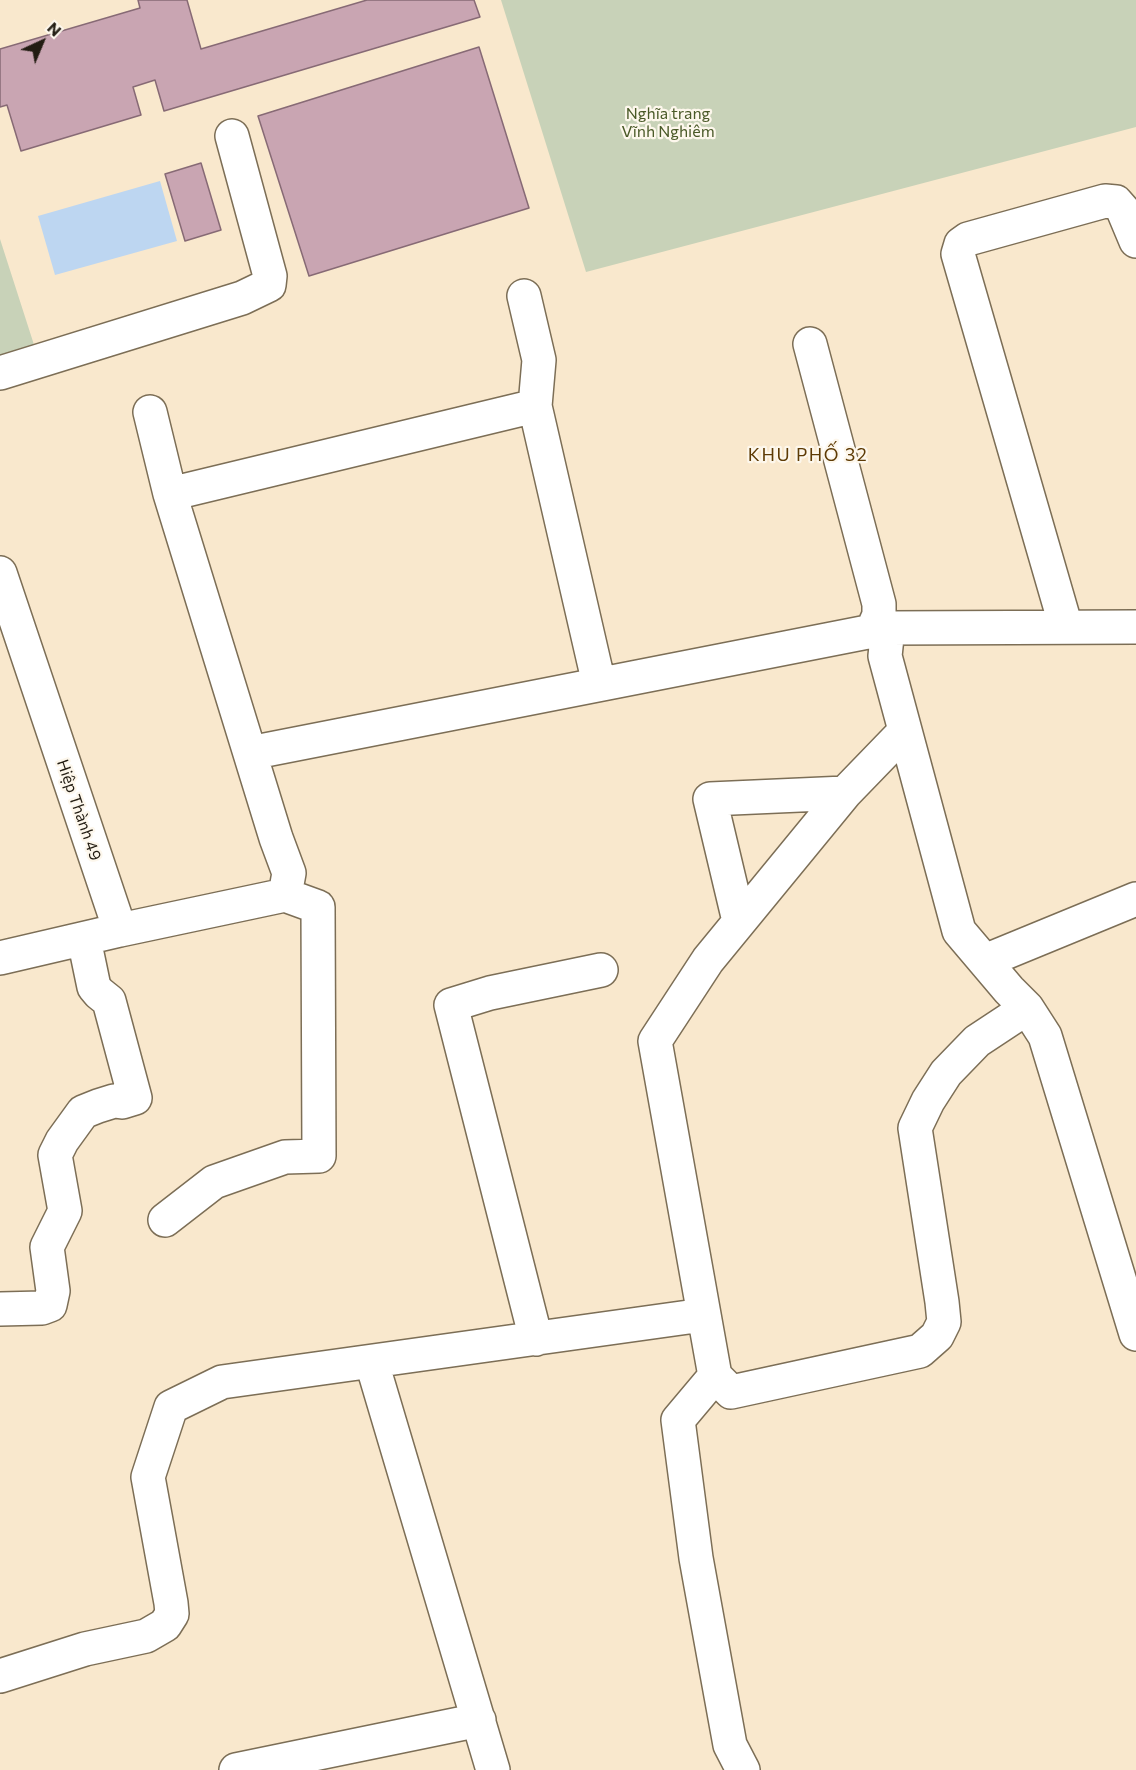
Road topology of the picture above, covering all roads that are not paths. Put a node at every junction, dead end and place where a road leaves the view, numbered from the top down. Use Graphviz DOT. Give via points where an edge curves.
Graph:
graph roads {
  1 [pos="232,136"];
  2 [pos="1136,241"];
  3 [pos="524,296"];
  4 [pos="810,344"];
  5 [pos="0,373"];
  6 [pos="535,406"];
  7 [pos="150,412"];
  8 [pos="170,494"];
  9 [pos="0,573"];
  10 [pos="1066,627"];
  11 [pos="1136,627"];
  12 [pos="880,629"];
  13 [pos="599,684"];
  14 [pos="905,731"];
  15 [pos="250,753"];
  16 [pos="845,793"];
  17 [pos="285,895"];
  18 [pos="1136,899"];
  19 [pos="739,921"];
  20 [pos="120,930"];
  21 [pos="84,939"];
  22 [pos="0,958"];
  23 [pos="985,962"];
  24 [pos="601,970"];
  25 [pos="1026,1008"];
  26 [pos="165,1220"];
  27 [pos="0,1309"];
  28 [pos="704,1315"];
  29 [pos="1136,1334"];
  30 [pos="536,1339"];
  31 [pos="372,1362"];
  32 [pos="715,1376"];
  33 [pos="0,1676"];
  34 [pos="478,1720"];
  35 [pos="236,1770"];
  36 [pos="493,1770"];
  37 [pos="743,1770"];
  1 -- 5 [label="street" via="270,276 269,285 242,298"];
  2 -- 10 [label="street" via="1123,210 1116,202 1105,201 968,239 961,244 958,254"];
  3 -- 6 [label="street" via="539,360"];
  4 -- 12 [label="street" via="879,604"];
  6 -- 8 [label="street"];
  6 -- 13 [label="street"];
  7 -- 8 [label="street"];
  8 -- 15 [label="street"];
  9 -- 20 [label="street, Hiệp Thành 49"];
  10 -- 11 [label="street"];
  10 -- 12 [label="street"];
  12 -- 13 [label="street"];
  12 -- 14 [label="street"];
  13 -- 15 [label="street"];
  14 -- 16 [label="street"];
  14 -- 23 [label="street" via="959,931"];
  15 -- 17 [label="street" via="289,873"];
  16 -- 19 [label="street"];
  16 -- 19 [label="street" via="710,799"];
  17 -- 20 [label="street"];
  17 -- 26 [label="street" via="318,908 319,1156 285,1157 214,1182"];
  18 -- 23 [label="street"];
  19 -- 28 [label="street" via="708,960 655,1041"];
  20 -- 21 [label="street"];
  21 -- 22 [label="street"];
  21 -- 27 [label="street" via="94,987 109,1001 135,1098 82,1112 55,1155 65,1211 47,1246 53,1291 50,1305"];
  23 -- 25 [label="street"];
  24 -- 30 [label="street" via="451,1005"];
  25 -- 29 [label="street" via="1045,1036"];
  25 -- 32 [label="street" via="977,1041 946,1073 915,1128 942,1302 944,1322 937,1336 920,1351 731,1392"];
  28 -- 30 [label="street"];
  28 -- 32 [label="street"];
  30 -- 31 [label="street"];
  31 -- 33 [label="street" via="222,1382 171,1407 148,1477 172,1614 165,1624 146,1636 85,1649"];
  31 -- 34 [label="street"];
  32 -- 37 [label="street" via="678,1420 696,1558 730,1745"];
  34 -- 35 [label="street"];
  34 -- 36 [label="street"];
}
